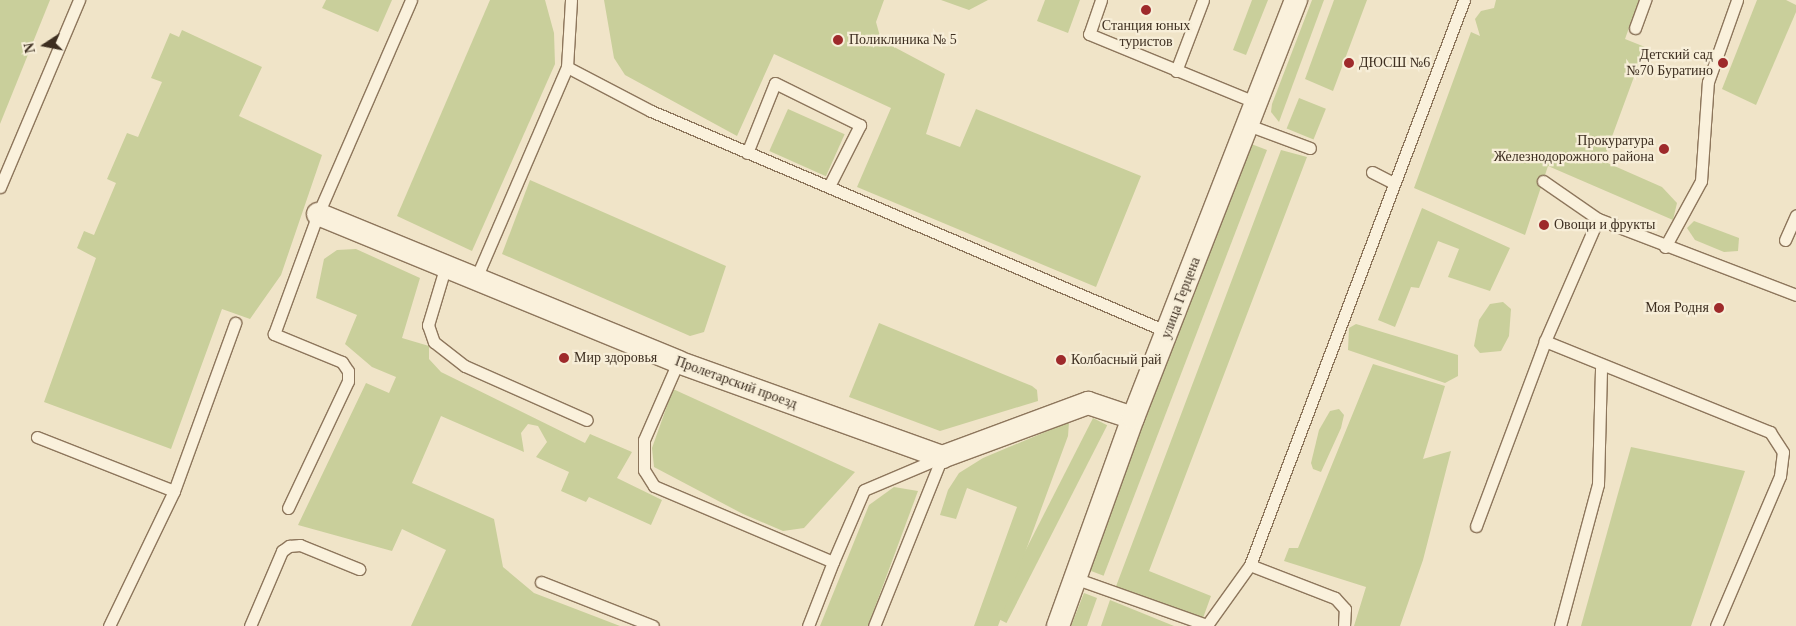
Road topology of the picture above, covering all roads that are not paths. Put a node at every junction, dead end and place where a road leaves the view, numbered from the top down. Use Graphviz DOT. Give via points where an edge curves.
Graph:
graph roads {
  1 [pos="79,0"];
  2 [pos="411,0"];
  3 [pos="571,0"];
  4 [pos="1100,0"];
  5 [pos="1203,0"];
  6 [pos="1296,0"];
  7 [pos="1464,0"];
  8 [pos="1645,0"];
  9 [pos="1737,0"];
  10 [pos="1635,28"];
  11 [pos="567,68"];
  12 [pos="1176,71"];
  13 [pos="1257,103"];
  14 [pos="1248,125"];
  15 [pos="1310,148"];
  16 [pos="747,153"];
  17 [pos="1372,172"];
  18 [pos="1543,181"];
  19 [pos="1394,184"];
  20 [pos="829,186"];
  21 [pos="0,187"];
  22 [pos="318,214"];
  23 [pos="1796,215"];
  24 [pos="1598,219"];
  25 [pos="1785,240"];
  26 [pos="1665,247"];
  27 [pos="446,265"];
  28 [pos="477,276"];
  29 [pos="1796,295"];
  30 [pos="235,323"];
  31 [pos="1168,332"];
  32 [pos="1544,341"];
  33 [pos="678,362"];
  34 [pos="1601,368"];
  35 [pos="1133,418"];
  36 [pos="587,420"];
  37 [pos="37,437"];
  38 [pos="942,457"];
  39 [pos="174,490"];
  40 [pos="288,508"];
  41 [pos="1476,526"];
  42 [pos="833,562"];
  43 [pos="1250,565"];
  44 [pos="358,569"];
  45 [pos="1077,579"];
  46 [pos="540,582"];
  47 [pos="1206,625"];
  48 [pos="109,626"];
  49 [pos="250,626"];
  50 [pos="653,626"];
  51 [pos="808,626"];
  52 [pos="874,626"];
  53 [pos="1058,626"];
  54 [pos="1344,626"];
  55 [pos="1560,626"];
  56 [pos="1716,626"];
  1 -- 21 [label="lane"];
  2 -- 22 [label="lane"];
  3 -- 11 [label="lane"];
  4 -- 12 [label="lane" via="1089,34"];
  5 -- 12 [label="lane"];
  6 -- 13 [label="street, улица Герцена"];
  7 -- 19 [label="lane"];
  8 -- 10 [label="lane"];
  9 -- 26 [label="lane" via="1708,82 1701,181"];
  11 -- 16 [label="lane" via="651,111"];
  11 -- 28 [label="lane"];
  12 -- 13 [label="lane"];
  13 -- 14 [label="street, улица Герцена"];
  14 -- 15 [label="lane"];
  14 -- 31 [label="street, улица Герцена"];
  16 -- 20 [label="lane"];
  16 -- 20 [label="lane" via="775,83 860,125"];
  17 -- 19 [label="lane"];
  18 -- 24 [label="lane"];
  19 -- 43 [label="lane"];
  20 -- 31 [label="lane"];
  22 -- 27 [label="street, Пролетарский проезд"];
  22 -- 40 [label="lane" via="274,334 342,362 348,381"];
  23 -- 25 [label="lane"];
  24 -- 26 [label="lane"];
  24 -- 32 [label="lane"];
  26 -- 29 [label="lane"];
  27 -- 28 [label="street, Пролетарский проезд"];
  27 -- 36 [label="lane" via="428,325 434,342 465,366"];
  28 -- 33 [label="street, Пролетарский проезд"];
  30 -- 39 [label="lane"];
  31 -- 35 [label="street, улица Герцена"];
  32 -- 34 [label="lane"];
  32 -- 41 [label="lane"];
  33 -- 38 [label="street, Пролетарский проезд"];
  33 -- 42 [label="lane" via="644,440 644,470 654,486"];
  34 -- 55 [label="lane" via="1598,484"];
  34 -- 56 [label="lane" via="1770,432 1783,452 1780,476"];
  35 -- 38 [label="street" via="1088,403"];
  35 -- 45 [label="street, улица Герцена"];
  37 -- 39 [label="lane"];
  38 -- 42 [label="lane" via="864,490"];
  38 -- 52 [label="lane"];
  39 -- 48 [label="lane"];
  42 -- 51 [label="lane"];
  43 -- 47 [label="lane"];
  43 -- 54 [label="lane" via="1335,598 1345,610"];
  44 -- 49 [label="lane" via="300,545 289,546 282,551"];
  45 -- 47 [label="lane"];
  45 -- 53 [label="street, улица Герцена"];
  46 -- 50 [label="lane"];
}
